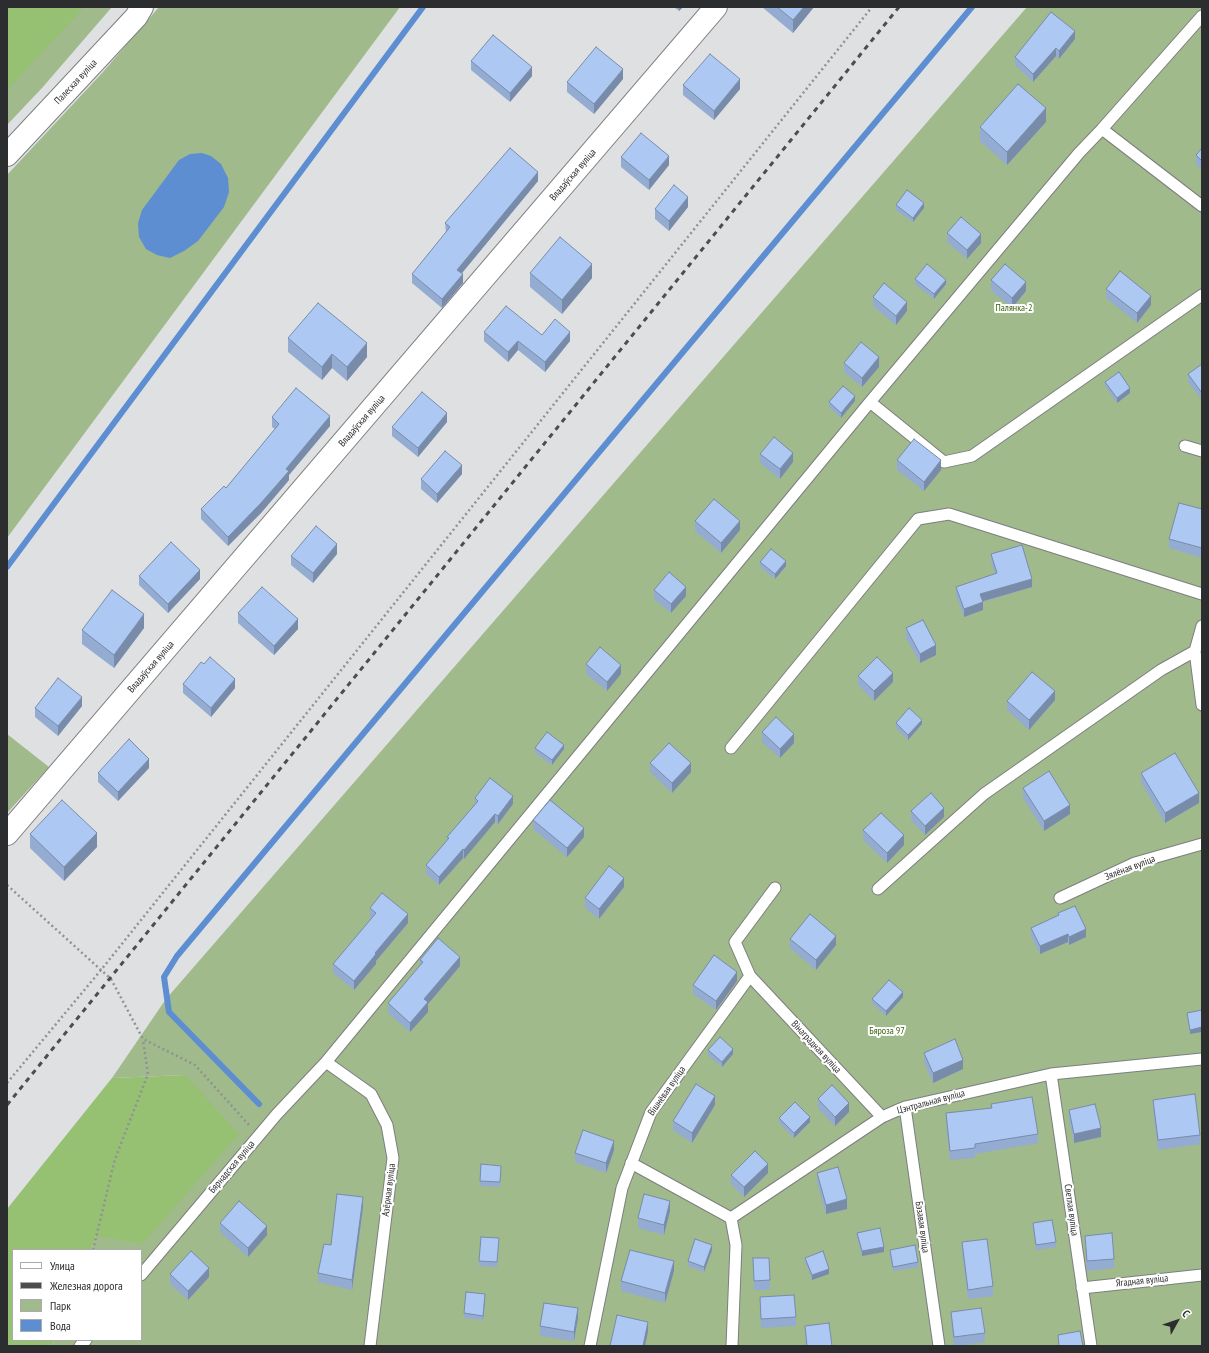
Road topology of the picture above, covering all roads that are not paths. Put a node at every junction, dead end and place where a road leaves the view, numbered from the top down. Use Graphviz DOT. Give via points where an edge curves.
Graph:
graph roads {
  1 [pos="142,7"];
  2 [pos="716,7"];
  3 [pos="1202,16"];
  4 [pos="1102,129"];
  5 [pos="7,155"];
  6 [pos="1202,206"];
  7 [pos="1202,295"];
  8 [pos="870,402"];
  9 [pos="1185,446"];
  10 [pos="1202,451"];
  11 [pos="1202,594"];
  12 [pos="1202,626"];
  13 [pos="1195,651"];
  14 [pos="1202,704"];
  15 [pos="732,748"];
  16 [pos="7,834"];
  17 [pos="1202,844"];
  18 [pos="775,888"];
  19 [pos="878,889"];
  20 [pos="1060,898"];
  21 [pos="750,976"];
  22 [pos="1202,1059"];
  23 [pos="326,1062"];
  24 [pos="1051,1074"];
  25 [pos="906,1107"];
  26 [pos="882,1117"];
  27 [pos="631,1163"];
  28 [pos="731,1218"];
  29 [pos="142,1273"];
  30 [pos="1202,1275"];
  31 [pos="1082,1288"];
  32 [pos="370,1346"];
  33 [pos="590,1346"];
  34 [pos="732,1346"];
  35 [pos="939,1346"];
  36 [pos="1091,1346"];
  1 -- 5 [label="street, Палеская вуліца" via="136,17"];
  2 -- 16 [label="street, Владаўская вуліца"];
  3 -- 4 [label="lane, Бярнадская вуліца"];
  4 -- 6 [label="lane"];
  4 -- 8 [label="lane, Бярнадская вуліца"];
  7 -- 8 [label="lane" via="972,456 944,462"];
  8 -- 23 [label="lane, Бярнадская вуліца"];
  9 -- 10 [label="lane"];
  11 -- 15 [label="lane" via="949,514 918,519"];
  12 -- 13 [label="lane"];
  13 -- 14 [label="lane"];
  13 -- 19 [label="lane" via="1161,670 984,794"];
  17 -- 20 [label="lane, Зялёная вуліца" via="1135,863"];
  18 -- 21 [label="lane" via="735,942"];
  21 -- 26 [label="lane, Вінаградная вуліца"];
  21 -- 27 [label="lane, Вішнёвая вуліца" via="650,1112"];
  22 -- 24 [label="lane, Цэнтральная вуліца"];
  23 -- 29 [label="lane, Бярнадская вуліца" via="258,1136"];
  23 -- 32 [label="lane, Азёрная вуліца" via="372,1094 387,1125 394,1158"];
  24 -- 25 [label="lane, Цэнтральная вуліца"];
  24 -- 31 [label="lane, Светлая вуліца"];
  25 -- 26 [label="lane, Цэнтральная вуліца"];
  25 -- 35 [label="lane, Бэзавая вуліца"];
  26 -- 28 [label="lane, Цэнтральная вуліца"];
  27 -- 28 [label="lane"];
  27 -- 33 [label="lane, Вішнёвая вуліца" via="622,1188"];
  28 -- 34 [label="lane" via="736,1245"];
  30 -- 31 [label="lane, Ягадная вуліца"];
  31 -- 36 [label="lane, Светлая вуліца"];
}
